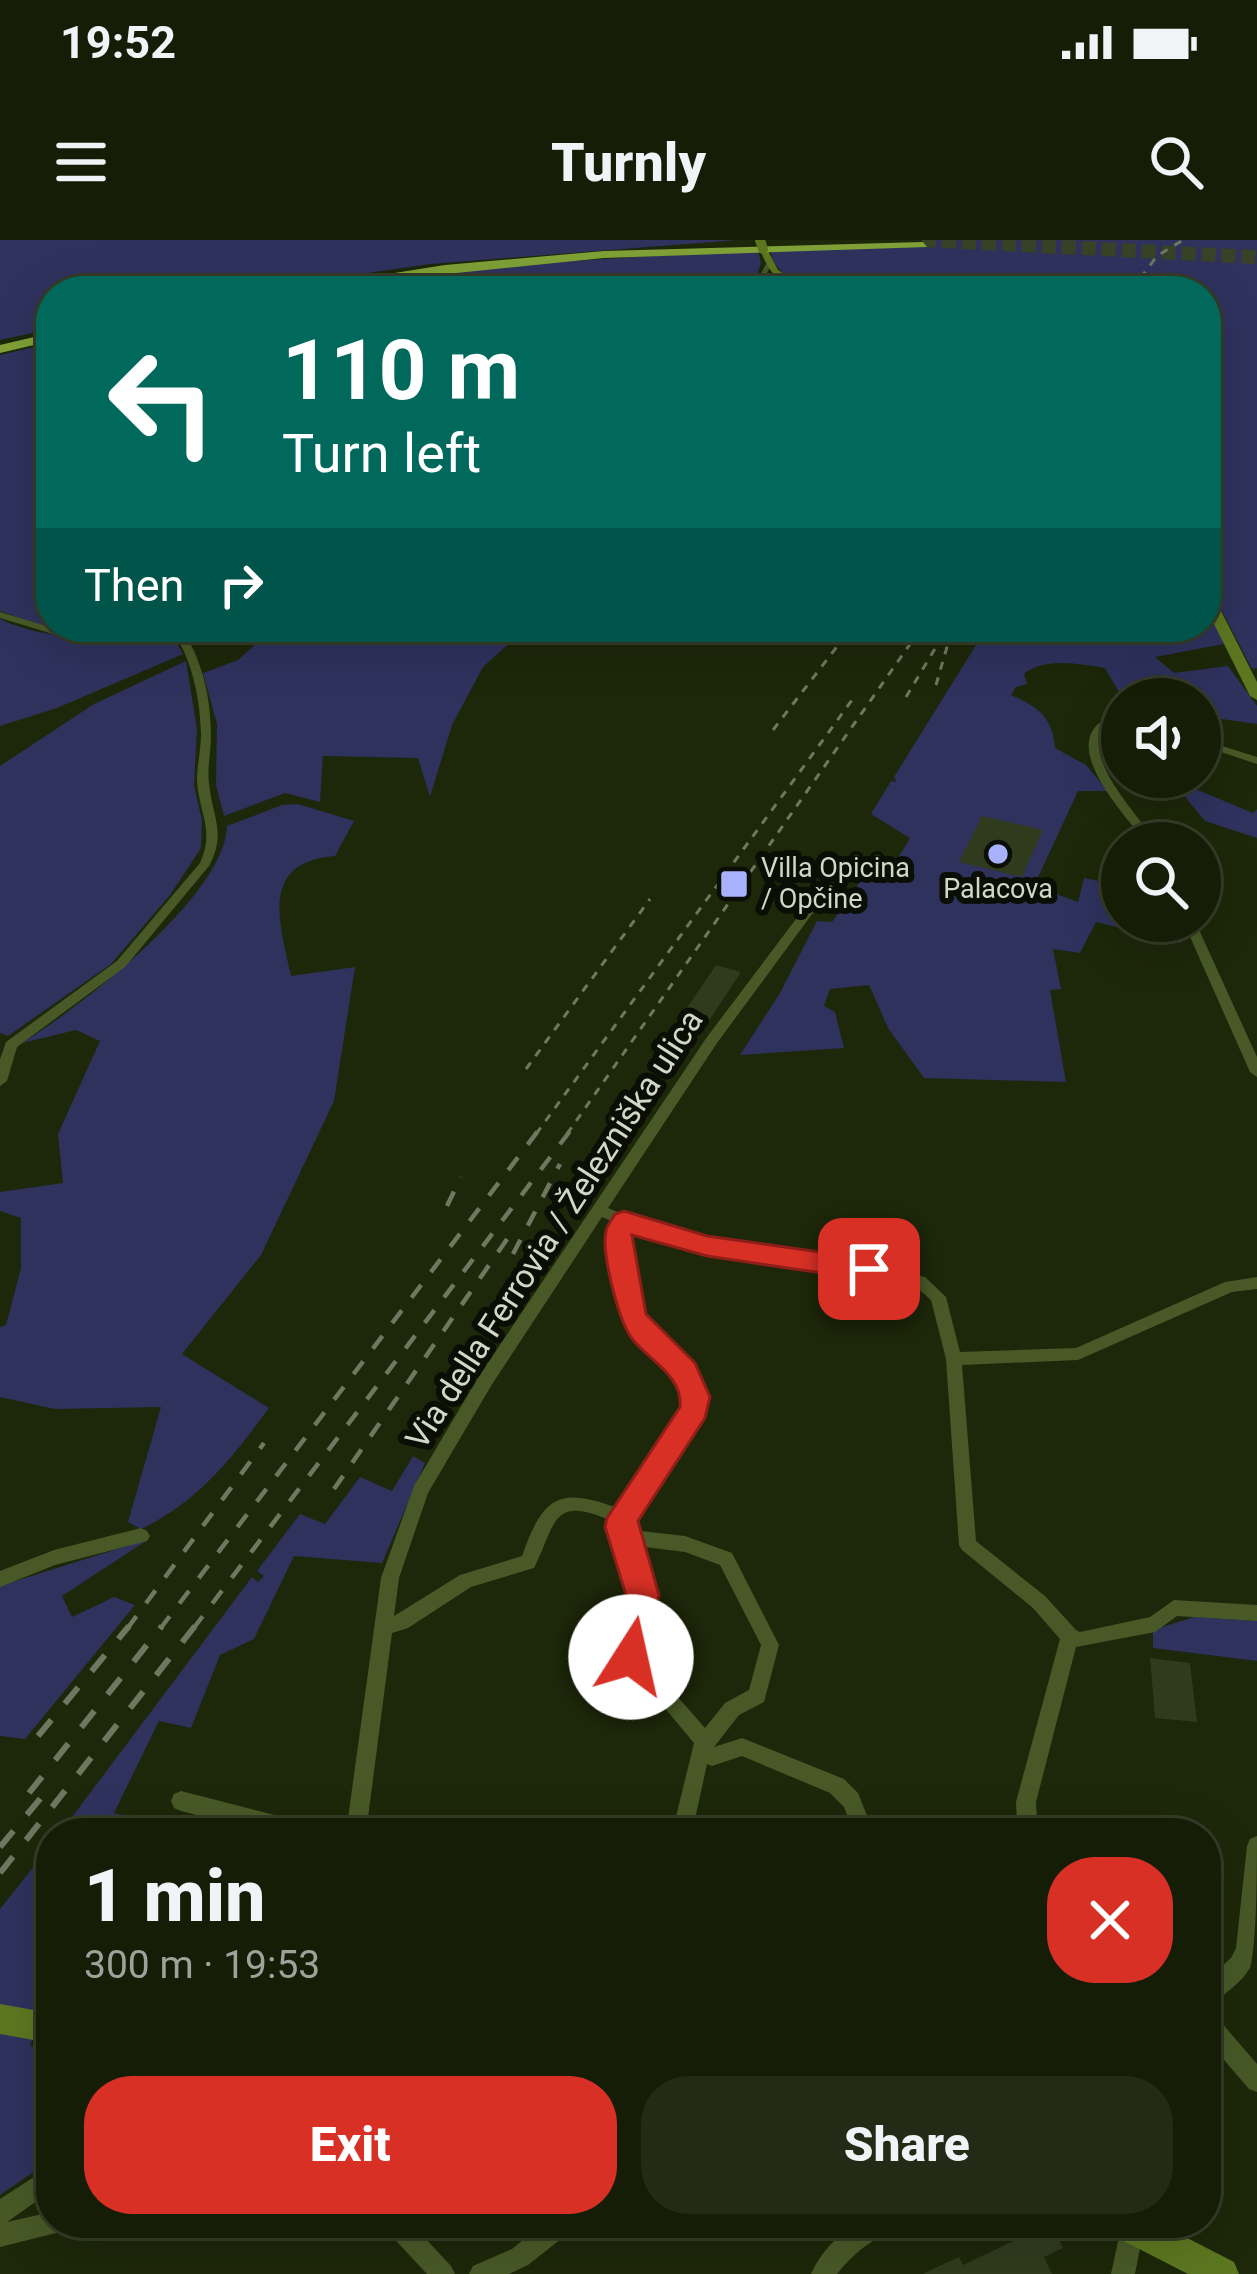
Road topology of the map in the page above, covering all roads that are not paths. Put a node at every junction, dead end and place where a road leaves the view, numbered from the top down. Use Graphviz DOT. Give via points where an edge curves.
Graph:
graph roads {
  1 [pos="849,240"];
  2 [pos="869,240"];
  3 [pos="922,243"];
  4 [pos="762,244"];
  5 [pos="768,265"];
  6 [pos="385,276"];
  7 [pos="408,276"];
  8 [pos="762,276"];
  9 [pos="784,276"];
  10 [pos="36,338"];
  11 [pos="0,346"];
  12 [pos="0,615"];
  13 [pos="1221,625"];
  14 [pos="36,626"];
  15 [pos="184,642"];
  16 [pos="1257,696"];
  17 [pos="1101,730"];
  18 [pos="1221,749"];
  19 [pos="1257,761"];
  20 [pos="1101,773"];
  21 [pos="837,872"];
  22 [pos="1198,942"];
  23 [pos="6,1043"];
  24 [pos="1257,1072"];
  25 [pos="0,1081"];
  26 [pos="599,1210"];
  27 [pos="624,1221"];
  28 [pos="1257,1283"];
  29 [pos="954,1359"];
  30 [pos="624,1527"];
  31 [pos="141,1536"];
  32 [pos="0,1579"];
  33 [pos="1257,1613"];
  34 [pos="382,1627"];
  35 [pos="1070,1637"];
  36 [pos="703,1745"];
  37 [pos="181,1801"];
  38 [pos="247,1818"];
  39 [pos="358,1818"];
  40 [pos="686,1818"];
  41 [pos="858,1818"];
  42 [pos="1027,1818"];
  43 [pos="1257,1846"];
  44 [pos="1221,1981"];
  45 [pos="0,2019"];
  46 [pos="36,2026"];
  47 [pos="1221,2043"];
  48 [pos="1257,2080"];
  49 [pos="36,2188"];
  50 [pos="0,2213"];
  51 [pos="36,2227"];
  52 [pos="0,2235"];
  53 [pos="408,2238"];
  54 [pos="543,2238"];
  55 [pos="854,2238"];
  56 [pos="1127,2238"];
  57 [pos="1150,2238"];
  58 [pos="1206,2271"];
  59 [pos="443,2274"];
  60 [pos="481,2274"];
  61 [pos="823,2274"];
  62 [pos="1123,2274"];
  1 -- 6 [label="highway" via="541,255"];
  2 -- 3 [label="highway"];
  3 -- 7 [label="highway" via="607,254"];
  4 -- 5 [label="main road"];
  5 -- 8 [label="street"];
  5 -- 9 [label="main road"];
  10 -- 11 [label="highway"];
  12 -- 14 [label="street"];
  13 -- 16 [label="main road"];
  15 -- 23 [label="street" via="205,728 214,847 121,964"];
  17 -- 20 [label="street" via="1090,750"];
  18 -- 19 [label="street"];
  21 -- 26 [label="street, Via della Ferrovia / Železniška ulica"];
  22 -- 24 [label="street"];
  23 -- 25 [label="street"];
  26 -- 27 [label="street"];
  26 -- 34 [label="street, Via della Ferrovia / Železniška ulica" via="420,1491 389,1578"];
  27 -- 29 [label="street" via="688,1242 920,1281 938,1297"];
  27 -- 30 [label="street" via="618,1232 632,1315 684,1372 695,1397"];
  28 -- 29 [label="street" via="1230,1286 1078,1354"];
  29 -- 35 [label="street" via="968,1545"];
  30 -- 34 [label="street" via="586,1501 562,1506 540,1527 528,1562 466,1581"];
  30 -- 36 [label="street" via="642,1595 631,1657"];
  30 -- 36 [label="street" via="727,1559 770,1645 757,1696 732,1709"];
  31 -- 32 [label="street"];
  33 -- 35 [label="street" via="1174,1608 1155,1624"];
  34 -- 39 [label="street, Via della Ferrovia / Železniška ulica"];
  35 -- 42 [label="street"];
  36 -- 40 [label="street"];
  36 -- 41 [label="street" via="712,1757 742,1747 826,1780 851,1800"];
  37 -- 38 [label="street"];
  43 -- 44 [label="street" via="1251,1946"];
  45 -- 46 [label="main road"];
  47 -- 48 [label="street"];
  49 -- 50 [label="street"];
  51 -- 52 [label="street"];
  53 -- 59 [label="street"];
  54 -- 60 [label="street"];
  55 -- 61 [label="street"];
  56 -- 62 [label="street"];
  57 -- 58 [label="main road"];
}
